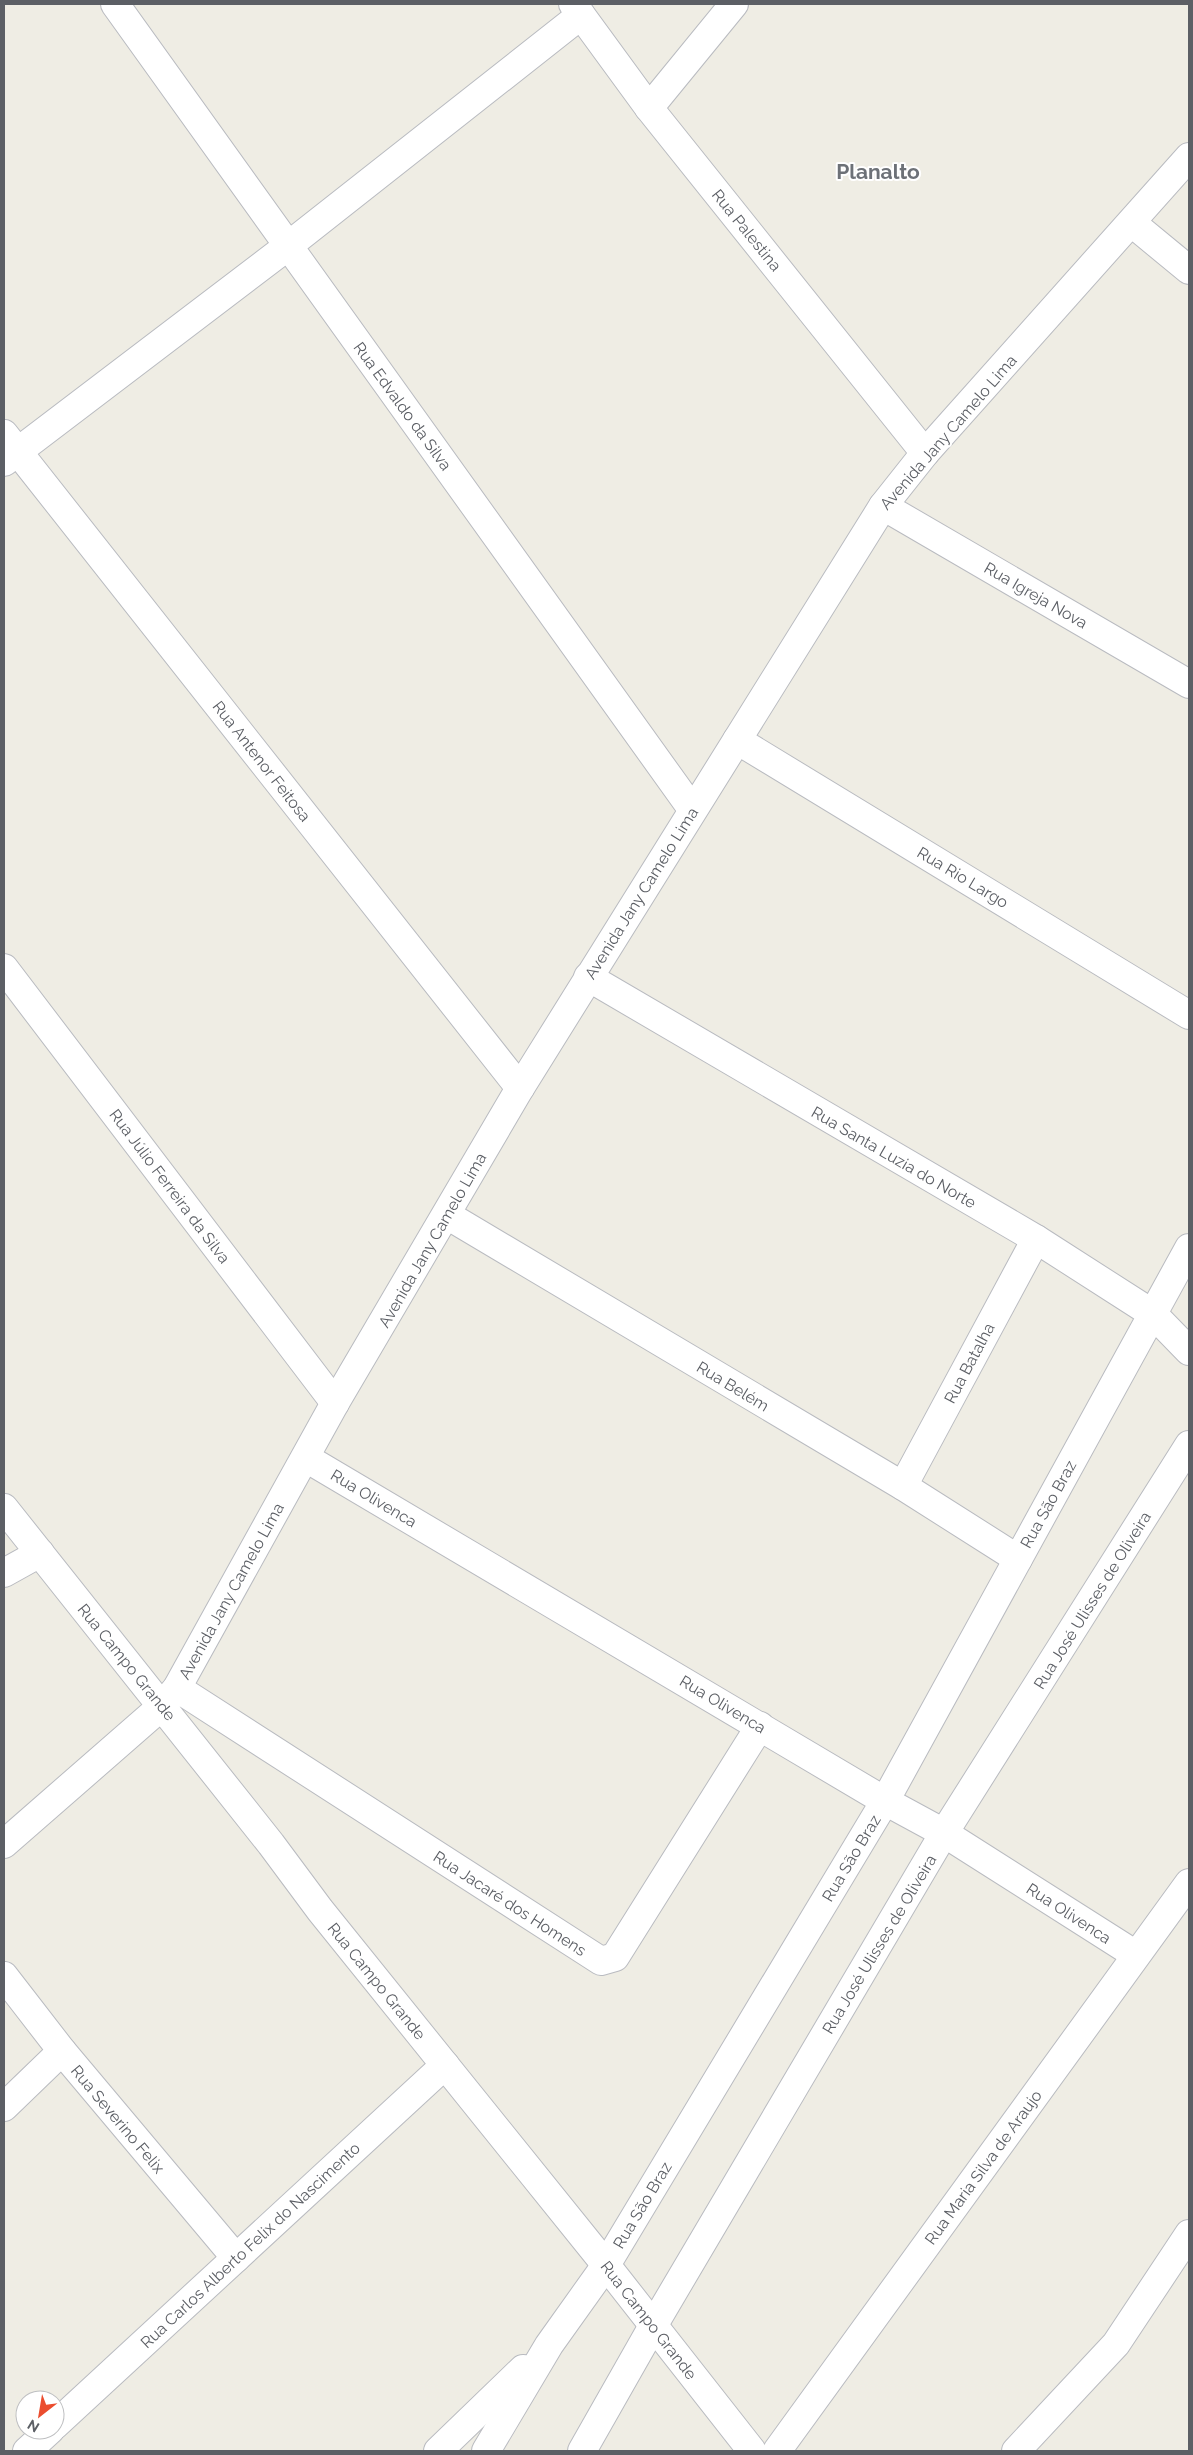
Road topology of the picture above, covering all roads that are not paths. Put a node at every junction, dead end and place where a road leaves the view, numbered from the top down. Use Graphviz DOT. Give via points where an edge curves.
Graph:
graph roads {
  1 [pos="115,4"];
  2 [pos="734,4"];
  3 [pos="577,9"];
  4 [pos="648,108"];
  5 [pos="1189,157"];
  6 [pos="1132,223"];
  7 [pos="288,246"];
  8 [pos="1189,270"];
  9 [pos="8,449"];
  10 [pos="925,453"];
  11 [pos="883,506"];
  12 [pos="1189,684"];
  13 [pos="737,740"];
  14 [pos="692,809"];
  15 [pos="4,968"];
  16 [pos="588,978"];
  17 [pos="1186,1006"];
  18 [pos="520,1088"];
  19 [pos="447,1215"];
  20 [pos="1036,1239"];
  21 [pos="1189,1248"];
  22 [pos="1153,1314"];
  23 [pos="1189,1351"];
  24 [pos="336,1403"];
  25 [pos="1189,1445"];
  26 [pos="306,1458"];
  27 [pos="902,1486"];
  28 [pos="4,1508"];
  29 [pos="40,1553"];
  30 [pos="1018,1559"];
  31 [pos="4,1573"];
  32 [pos="169,1697"];
  33 [pos="760,1726"];
  34 [pos="884,1802"];
  35 [pos="944,1833"];
  36 [pos="4,1844"];
  37 [pos="1189,1883"];
  38 [pos="1136,1956"];
  39 [pos="4,1976"];
  40 [pos="62,2051"];
  41 [pos="445,2065"];
  42 [pos="4,2107"];
  43 [pos="1189,2234"];
  44 [pos="236,2258"];
  45 [pos="606,2265"];
  46 [pos="653,2326"];
  47 [pos="549,2345"];
  48 [pos="65,2416"];
  49 [pos="39,2440"];
  50 [pos="27,2451"];
  51 [pos="438,2451"];
  52 [pos="486,2451"];
  53 [pos="582,2451"];
  54 [pos="752,2451"];
  55 [pos="777,2451"];
  56 [pos="1016,2451"];
  1 -- 7 [label="street, Rua Edvaldo da Silva"];
  2 -- 4 [label="street"];
  3 -- 4 [label="street, Rua Palestina"];
  3 -- 7 [label="street"];
  4 -- 10 [label="street, Rua Palestina"];
  5 -- 6 [label="street, Avenida Jany Camelo Lima"];
  6 -- 8 [label="street"];
  6 -- 10 [label="street, Avenida Jany Camelo Lima"];
  7 -- 9 [label="street"];
  7 -- 14 [label="street, Rua Edvaldo da Silva"];
  9 -- 18 [label="street, Rua Antenor Feitosa"];
  10 -- 11 [label="street, Avenida Jany Camelo Lima"];
  11 -- 12 [label="street, Rua Igreja Nova"];
  11 -- 13 [label="street, Avenida Jany Camelo Lima"];
  13 -- 14 [label="street, Avenida Jany Camelo Lima"];
  13 -- 17 [label="street, Rua Rio Largo"];
  14 -- 16 [label="street, Avenida Jany Camelo Lima"];
  15 -- 24 [label="street, Rua Júlio Ferreira da Silva"];
  16 -- 18 [label="street, Avenida Jany Camelo Lima"];
  16 -- 20 [label="street, Rua Santa Luzia do Norte"];
  18 -- 19 [label="street, Avenida Jany Camelo Lima"];
  19 -- 24 [label="street, Avenida Jany Camelo Lima"];
  19 -- 27 [label="street, Rua Belém"];
  20 -- 22 [label="street, Rua Santa Luzia do Norte"];
  20 -- 27 [label="street, Rua Batalha"];
  21 -- 22 [label="street, Rua São Braz"];
  22 -- 23 [label="street, Rua Santa Luzia do Norte"];
  22 -- 30 [label="street, Rua São Braz"];
  24 -- 26 [label="street, Avenida Jany Camelo Lima"];
  25 -- 35 [label="street, Rua José Ulisses de Oliveira"];
  26 -- 32 [label="street, Avenida Jany Camelo Lima"];
  26 -- 33 [label="street, Rua Olivenca"];
  27 -- 30 [label="street, Rua Belém"];
  28 -- 29 [label="street, Rua Campo Grande"];
  29 -- 31 [label="street"];
  29 -- 32 [label="street, Rua Campo Grande"];
  30 -- 34 [label="street, Rua São Braz"];
  32 -- 33 [label="street, Rua Jacaré dos Homens" via="601,1962 616,1957"];
  32 -- 36 [label="street, Avenida Jany Camelo Lima"];
  32 -- 41 [label="street, Rua Campo Grande" via="320,1910"];
  33 -- 34 [label="street, Rua Olivenca"];
  34 -- 35 [label="street, Rua Olivenca"];
  34 -- 45 [label="street, Rua São Braz"];
  35 -- 38 [label="street, Rua Olivenca"];
  35 -- 46 [label="street, Rua José Ulisses de Oliveira"];
  37 -- 38 [label="street, Rua Maria Silva de Araujo"];
  38 -- 55 [label="street, Rua Maria Silva de Araujo"];
  39 -- 40 [label="street, Rua Severino Felix"];
  40 -- 42 [label="street"];
  40 -- 44 [label="street, Rua Severino Felix"];
  41 -- 44 [label="street, Rua Carlos Alberto Felix do Nascimento"];
  41 -- 45 [label="street, Rua Campo Grande"];
  43 -- 56 [label="street" via="1116,2344"];
  44 -- 48 [label="street, Rua Carlos Alberto Felix do Nascimento"];
  45 -- 46 [label="street, Rua Campo Grande"];
  45 -- 47 [label="street, Rua São Braz"];
  46 -- 53 [label="street, Rua José Ulisses de Oliveira"];
  46 -- 54 [label="street, Rua Campo Grande"];
  47 -- 51 [label="street"];
  47 -- 52 [label="street, Rua São Braz"];
  49 -- 50 [label="street"];
}
